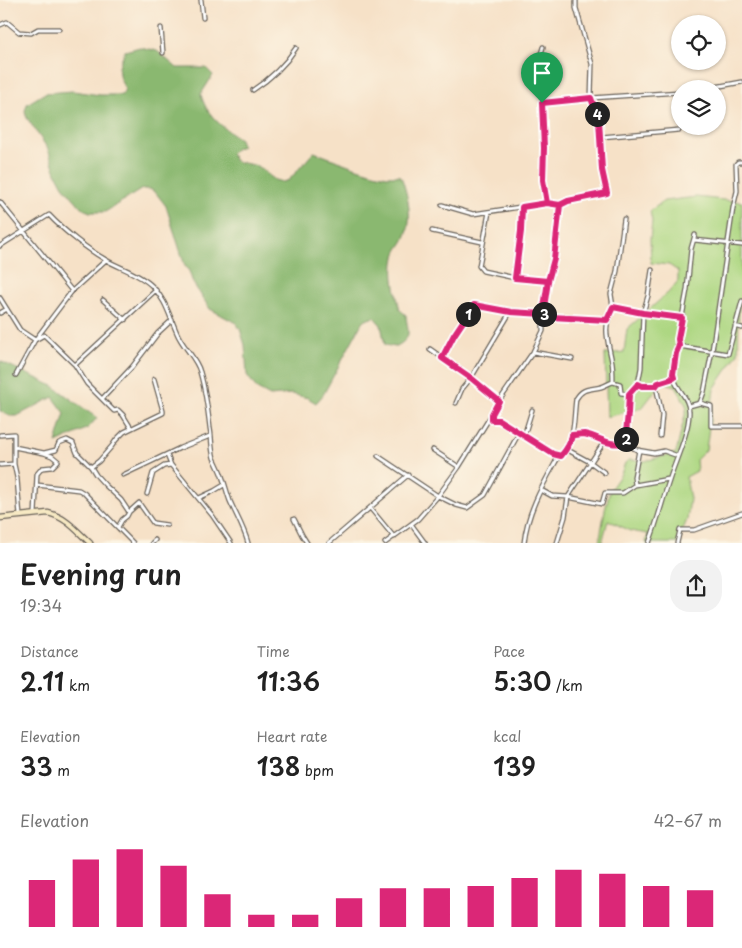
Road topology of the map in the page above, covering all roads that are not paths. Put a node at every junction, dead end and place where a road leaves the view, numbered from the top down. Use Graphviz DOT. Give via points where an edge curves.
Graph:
graph roads {
  1 [pos="201,0"];
  2 [pos="576,0"];
  3 [pos="204,18"];
  4 [pos="0,25"];
  5 [pos="161,28"];
  6 [pos="59,29"];
  7 [pos="543,47"];
  8 [pos="296,48"];
  9 [pos="163,53"];
  10 [pos="742,82"];
  11 [pos="726,85"];
  12 [pos="253,90"];
  13 [pos="671,93"];
  14 [pos="591,98"];
  15 [pos="542,103"];
  16 [pos="671,131"];
  17 [pos="601,137"];
  18 [pos="742,162"];
  19 [pos="0,202"];
  20 [pos="547,203"];
  21 [pos="442,205"];
  22 [pos="560,205"];
  23 [pos="522,207"];
  24 [pos="489,212"];
  25 [pos="624,219"];
  26 [pos="23,232"];
  27 [pos="432,232"];
  28 [pos="695,234"];
  29 [pos="694,240"];
  30 [pos="482,242"];
  31 [pos="728,244"];
  32 [pos="742,245"];
  33 [pos="0,246"];
  34 [pos="106,260"];
  35 [pos="652,270"];
  36 [pos="515,278"];
  37 [pos="548,281"];
  38 [pos="156,290"];
  39 [pos="72,291"];
  40 [pos="0,298"];
  41 [pos="103,300"];
  42 [pos="742,301"];
  43 [pos="613,307"];
  44 [pos="7,309"];
  45 [pos="511,312"];
  46 [pos="0,313"];
  47 [pos="643,313"];
  48 [pos="543,314"];
  49 [pos="682,318"];
  50 [pos="124,320"];
  51 [pos="172,320"];
  52 [pos="607,320"];
  53 [pos="735,326"];
  54 [pos="742,328"];
  55 [pos="35,340"];
  56 [pos="679,346"];
  57 [pos="430,350"];
  58 [pos="712,350"];
  59 [pos="533,352"];
  60 [pos="442,358"];
  61 [pos="572,359"];
  62 [pos="75,365"];
  63 [pos="16,375"];
  64 [pos="471,378"];
  65 [pos="674,378"];
  66 [pos="154,379"];
  67 [pos="613,382"];
  68 [pos="638,384"];
  69 [pos="656,386"];
  70 [pos="629,394"];
  71 [pos="102,399"];
  72 [pos="499,401"];
  73 [pos="456,403"];
  74 [pos="700,404"];
  75 [pos="689,406"];
  76 [pos="532,410"];
  77 [pos="492,414"];
  78 [pos="742,426"];
  79 [pos="131,428"];
  80 [pos="519,433"];
  81 [pos="0,435"];
  82 [pos="572,435"];
  83 [pos="210,436"];
  84 [pos="524,436"];
  85 [pos="660,436"];
  86 [pos="604,442"];
  87 [pos="625,443"];
  88 [pos="14,447"];
  89 [pos="433,450"];
  90 [pos="566,450"];
  91 [pos="639,450"];
  92 [pos="44,452"];
  93 [pos="553,454"];
  94 [pos="166,455"];
  95 [pos="378,456"];
  96 [pos="561,456"];
  97 [pos="678,456"];
  98 [pos="555,462"];
  99 [pos="590,462"];
  100 [pos="14,464"];
  101 [pos="0,465"];
  102 [pos="170,466"];
  103 [pos="91,467"];
  104 [pos="459,467"];
  105 [pos="605,473"];
  106 [pos="123,475"];
  107 [pos="408,475"];
  108 [pos="670,479"];
  109 [pos="37,485"];
  110 [pos="224,485"];
  111 [pos="635,485"];
  112 [pos="541,490"];
  113 [pos="147,494"];
  114 [pos="438,496"];
  115 [pos="568,497"];
  116 [pos="199,498"];
  117 [pos="370,508"];
  118 [pos="129,512"];
  119 [pos="742,513"];
  120 [pos="35,515"];
  121 [pos="20,516"];
  122 [pos="0,518"];
  123 [pos="294,519"];
  124 [pos="410,524"];
  125 [pos="167,525"];
  126 [pos="118,527"];
  127 [pos="394,537"];
  128 [pos="131,542"];
  129 [pos="90,543"];
  130 [pos="231,543"];
  131 [pos="248,543"];
  132 [pos="307,543"];
  133 [pos="330,543"];
  134 [pos="385,543"];
  135 [pos="425,543"];
  136 [pos="524,543"];
  137 [pos="557,543"];
  138 [pos="649,543"];
  139 [pos="677,543"];
  1 -- 3 [label="street"];
  2 -- 14 [label="street" via="592,64"];
  4 -- 6 [label="street" via="7,22 19,32 31,33 38,29"];
  5 -- 9 [label="street"];
  7 -- 15 [label="street"];
  8 -- 12 [label="street" via="289,60"];
  10 -- 11 [label="street"];
  13 -- 14 [label="street"];
  14 -- 15 [label="street"];
  14 -- 17 [label="street"];
  15 -- 20 [label="street" via="543,180"];
  16 -- 17 [label="street"];
  17 -- 22 [label="street" via="602,170 607,193"];
  18 -- 31 [label="street" via="736,164 737,191"];
  19 -- 26 [label="street"];
  20 -- 22 [label="street"];
  20 -- 23 [label="street"];
  21 -- 24 [label="street" via="473,214"];
  22 -- 37 [label="street"];
  23 -- 24 [label="street"];
  23 -- 36 [label="street"];
  24 -- 30 [label="street"];
  25 -- 43 [label="street" via="611,294"];
  26 -- 33 [label="street"];
  26 -- 34 [label="street" via="49,215 60,227"];
  26 -- 39 [label="street"];
  27 -- 30 [label="street"];
  28 -- 29 [label="street"];
  29 -- 31 [label="street"];
  29 -- 49 [label="street"];
  30 -- 36 [label="street" via="479,266 484,271"];
  31 -- 32 [label="street"];
  31 -- 58 [label="street"];
  34 -- 38 [label="street" via="151,284"];
  34 -- 39 [label="street"];
  35 -- 47 [label="street"];
  36 -- 37 [label="street"];
  37 -- 48 [label="street"];
  38 -- 50 [label="street"];
  38 -- 51 [label="street" via="166,303"];
  39 -- 55 [label="street"];
  40 -- 44 [label="street"];
  41 -- 50 [label="street"];
  42 -- 53 [label="street"];
  43 -- 47 [label="street"];
  43 -- 52 [label="street"];
  44 -- 46 [label="street"];
  44 -- 55 [label="street" via="20,330"];
  45 -- 48 [label="street"];
  45 -- 60 [label="street" via="474,305"];
  45 -- 64 [label="street"];
  47 -- 49 [label="street"];
  47 -- 68 [label="street"];
  48 -- 52 [label="street"];
  48 -- 59 [label="street" via="543,331"];
  49 -- 56 [label="street"];
  50 -- 62 [label="street"];
  51 -- 71 [label="street"];
  51 -- 83 [label="street" via="200,370"];
  52 -- 67 [label="street"];
  53 -- 54 [label="street"];
  53 -- 58 [label="street" via="728,354"];
  55 -- 62 [label="street" via="44,335"];
  55 -- 63 [label="street"];
  56 -- 58 [label="street"];
  56 -- 65 [label="street"];
  57 -- 60 [label="street"];
  58 -- 74 [label="street"];
  59 -- 61 [label="street"];
  59 -- 72 [label="street"];
  60 -- 64 [label="street"];
  62 -- 71 [label="street"];
  64 -- 72 [label="street"];
  64 -- 73 [label="street"];
  65 -- 69 [label="street"];
  65 -- 75 [label="street"];
  66 -- 79 [label="street" via="163,411"];
  67 -- 70 [label="street" via="620,384 621,393"];
  67 -- 82 [label="street" via="579,394"];
  68 -- 69 [label="street"];
  68 -- 70 [label="street"];
  69 -- 85 [label="street" via="662,415"];
  70 -- 87 [label="street"];
  71 -- 79 [label="street" via="123,415"];
  72 -- 77 [label="street"];
  74 -- 75 [label="street"];
  74 -- 78 [label="street" via="711,406 711,426"];
  75 -- 97 [label="street" via="690,415"];
  76 -- 84 [label="street"];
  77 -- 80 [label="street" via="492,420 499,420"];
  77 -- 104 [label="street"];
  79 -- 103 [label="street"];
  80 -- 84 [label="street"];
  80 -- 114 [label="street" via="485,495 468,508"];
  81 -- 88 [label="street" via="14,434"];
  82 -- 86 [label="street" via="584,434"];
  82 -- 90 [label="street"];
  83 -- 94 [label="street"];
  83 -- 110 [label="street"];
  84 -- 93 [label="street"];
  86 -- 87 [label="street"];
  86 -- 99 [label="street"];
  87 -- 91 [label="street"];
  88 -- 92 [label="street"];
  88 -- 100 [label="street"];
  89 -- 104 [label="street"];
  90 -- 96 [label="street"];
  90 -- 99 [label="street"];
  91 -- 97 [label="street" via="664,451"];
  91 -- 111 [label="street"];
  92 -- 103 [label="street" via="56,450 59,443 67,440"];
  92 -- 109 [label="street" via="58,460 52,467 42,468 37,474"];
  93 -- 96 [label="street"];
  93 -- 98 [label="street"];
  94 -- 102 [label="street"];
  94 -- 106 [label="street"];
  95 -- 107 [label="street"];
  96 -- 98 [label="street"];
  97 -- 108 [label="street"];
  98 -- 112 [label="street"];
  99 -- 105 [label="street"];
  99 -- 115 [label="street"];
  100 -- 101 [label="street"];
  100 -- 121 [label="street"];
  102 -- 113 [label="street" via="153,473"];
  102 -- 116 [label="street"];
  103 -- 118 [label="street"];
  104 -- 114 [label="street"];
  107 -- 114 [label="street"];
  107 -- 117 [label="street"];
  108 -- 111 [label="street"];
  108 -- 138 [label="street"];
  109 -- 120 [label="street"];
  109 -- 126 [label="street" via="79,490"];
  110 -- 116 [label="street"];
  110 -- 131 [label="street"];
  111 -- 115 [label="street" via="623,493 605,493 602,504"];
  112 -- 115 [label="street" via="552,496"];
  112 -- 136 [label="street" via="530,514"];
  114 -- 124 [label="street"];
  115 -- 137 [label="street"];
  116 -- 130 [label="street"];
  117 -- 127 [label="street"];
  117 -- 133 [label="street"];
  118 -- 125 [label="street" via="139,503 153,522"];
  118 -- 126 [label="street"];
  119 -- 139 [label="street" via="694,530 680,530"];
  120 -- 121 [label="street"];
  120 -- 129 [label="street" via="48,513 61,517"];
  121 -- 122 [label="street"];
  123 -- 132 [label="street"];
  124 -- 127 [label="street"];
  124 -- 135 [label="street"];
  126 -- 128 [label="street"];
  127 -- 134 [label="street"];
}
